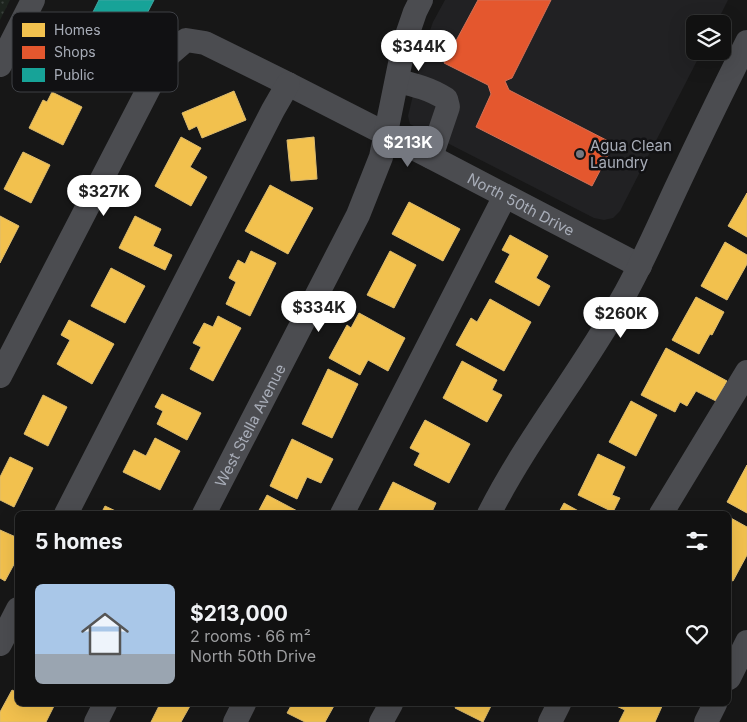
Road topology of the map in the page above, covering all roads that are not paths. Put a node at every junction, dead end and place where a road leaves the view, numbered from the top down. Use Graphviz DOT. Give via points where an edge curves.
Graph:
graph roads {
  1 [pos="33,0"];
  2 [pos="421,0"];
  3 [pos="27,12"];
  4 [pos="12,41"];
  5 [pos="747,42"];
  6 [pos="178,47"];
  7 [pos="0,65"];
  8 [pos="397,81"];
  9 [pos="288,84"];
  10 [pos="146,92"];
  11 [pos="386,134"];
  12 [pos="431,157"];
  13 [pos="505,196"];
  14 [pos="640,266"];
  15 [pos="747,372"];
  16 [pos="0,376"];
  17 [pos="68,511"];
  18 [pos="206,511"];
  19 [pos="344,511"];
  20 [pos="490,511"];
  21 [pos="663,511"];
  22 [pos="15,615"];
  23 [pos="747,642"];
  24 [pos="0,644"];
  25 [pos="731,674"];
  26 [pos="104,706"];
  27 [pos="243,706"];
  28 [pos="389,706"];
  29 [pos="558,706"];
  30 [pos="714,706"];
  31 [pos="96,722"];
  32 [pos="235,722"];
  33 [pos="381,722"];
  34 [pos="550,722"];
  35 [pos="706,722"];
  1 -- 3 [label="street"];
  2 -- 8 [label="street, West Stella Avenue" via="404,44"];
  4 -- 7 [label="street"];
  5 -- 14 [label="street"];
  6 -- 9 [label="street, North 50th Drive" via="186,40 205,43"];
  8 -- 11 [label="street, West Stella Avenue"];
  8 -- 12 [label="street" via="422,87 446,99 448,107"];
  9 -- 11 [label="street, North 50th Drive"];
  9 -- 17 [label="street"];
  10 -- 16 [label="street, North 50th Drive"];
  11 -- 12 [label="street, North 50th Drive"];
  11 -- 18 [label="street, West Stella Avenue" via="381,157 358,215"];
  12 -- 13 [label="street, North 50th Drive"];
  13 -- 14 [label="street, North 50th Drive"];
  13 -- 19 [label="street"];
  14 -- 20 [label="street" via="596,345 531,441"];
  15 -- 21 [label="street"];
  22 -- 24 [label="street"];
  23 -- 25 [label="street"];
  26 -- 31 [label="street"];
  27 -- 32 [label="street"];
  28 -- 33 [label="street"];
  29 -- 34 [label="street"];
  30 -- 35 [label="street"];
}
